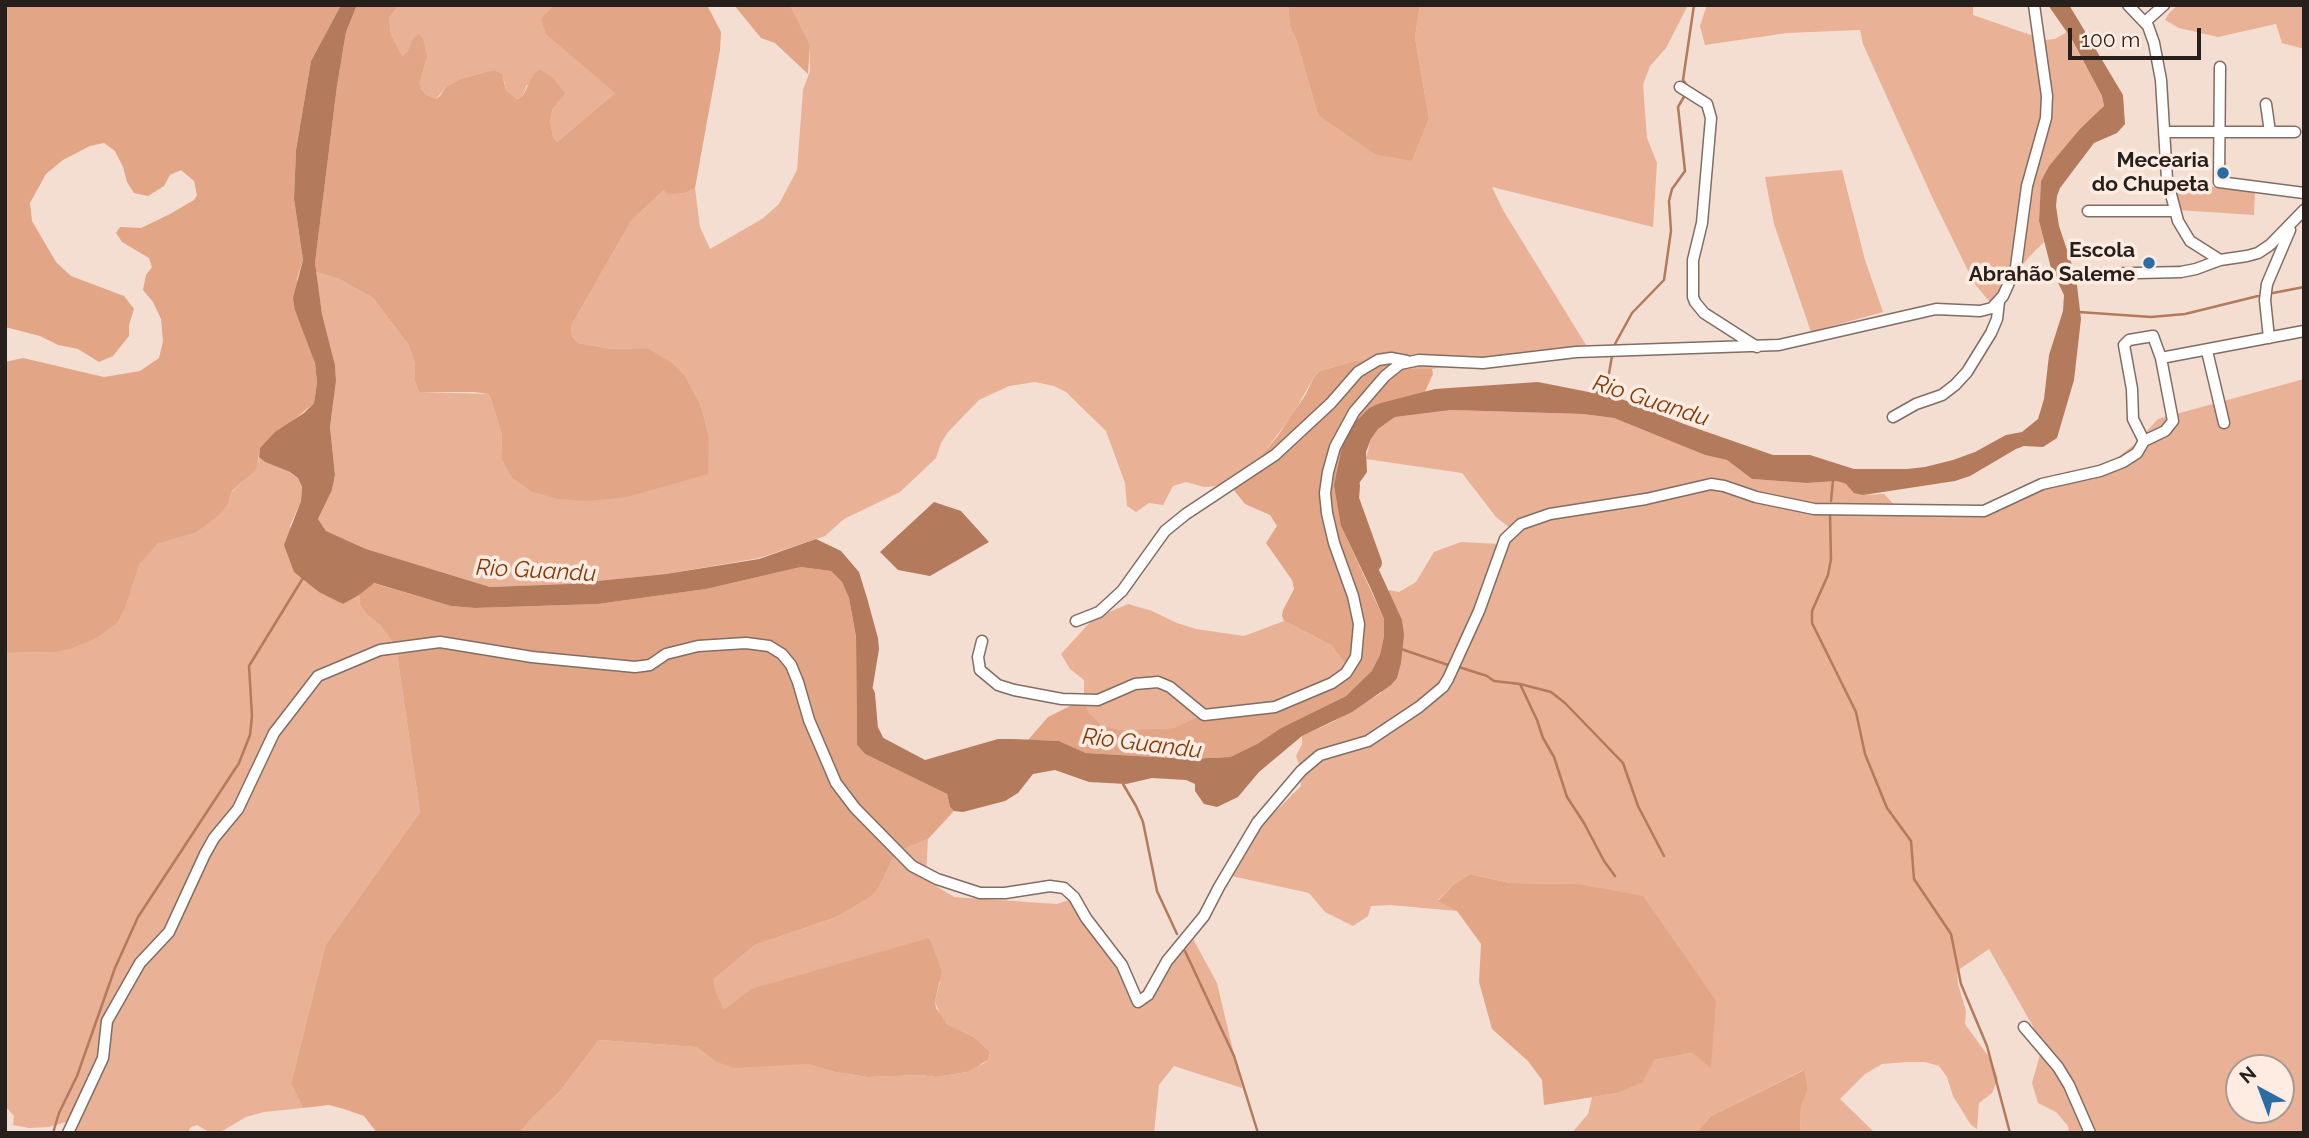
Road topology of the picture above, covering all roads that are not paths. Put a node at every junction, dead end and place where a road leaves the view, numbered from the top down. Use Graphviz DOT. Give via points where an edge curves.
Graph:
graph roads {
  1 [pos="2034,5"];
  2 [pos="2128,5"];
  3 [pos="2164,5"];
  4 [pos="2145,22"];
  5 [pos="2220,67"];
  6 [pos="1680,87"];
  7 [pos="2266,104"];
  8 [pos="2165,132"];
  9 [pos="2219,132"];
  10 [pos="2270,132"];
  11 [pos="2295,132"];
  12 [pos="2304,193"];
  13 [pos="2304,210"];
  14 [pos="2088,211"];
  15 [pos="2175,211"];
  16 [pos="2294,221"];
  17 [pos="2220,260"];
  18 [pos="2094,274"];
  19 [pos="1999,302"];
  20 [pos="2304,331"];
  21 [pos="2269,338"];
  22 [pos="1757,347"];
  23 [pos="2207,351"];
  24 [pos="2161,358"];
  25 [pos="1406,361"];
  26 [pos="1893,417"];
  27 [pos="2224,423"];
  28 [pos="2144,440"];
  29 [pos="1076,621"];
  30 [pos="982,641"];
  31 [pos="2024,1027"];
  32 [pos="68,1133"];
  33 [pos="2090,1133"];
  1 -- 19 [label="street" via="2045,75 2046,118 2027,186 2018,258"];
  2 -- 4 [label="street"];
  3 -- 4 [label="street"];
  4 -- 8 [label="street" via="2160,70"];
  5 -- 9 [label="street"];
  6 -- 22 [label="street" via="1707,104 1711,118 1704,212 1693,260 1693,297 1704,313"];
  7 -- 10 [label="street"];
  8 -- 9 [label="street"];
  8 -- 15 [label="street" via="2167,178"];
  9 -- 10 [label="street"];
  9 -- 12 [label="street" via="2219,182"];
  10 -- 11 [label="street"];
  13 -- 16 [label="street"];
  14 -- 15 [label="street"];
  15 -- 17 [label="street" via="2190,241"];
  16 -- 17 [label="street" via="2258,253"];
  16 -- 21 [label="street" via="2267,284"];
  17 -- 18 [label="street" via="2181,272"];
  19 -- 22 [label="street" via="1988,309 1936,309 1798,342"];
  19 -- 26 [label="street" via="1991,333 1955,386"];
  20 -- 21 [label="street"];
  21 -- 23 [label="street"];
  22 -- 25 [label="street" via="1576,352 1483,363"];
  23 -- 24 [label="street"];
  23 -- 27 [label="street"];
  24 -- 28 [label="street" via="2173,421 2165,431"];
  24 -- 28 [label="street" via="2154,336 2124,344 2133,419"];
  25 -- 29 [label="street" via="1378,360 1358,372 1275,455 1165,531 1122,591 1099,612"];
  25 -- 30 [label="street" via="1385,376 1354,412 1335,447 1328,472 1327,513 1359,624 1356,657 1341,677 1275,707 1210,716 1157,682 1135,684 1098,699 1062,699 1003,688 980,670"];
  28 -- 32 [label="street" via="2131,457 2100,471 2042,484 1979,512 1814,509 1711,484 1550,514 1521,524 1505,539 1479,611 1443,687 1368,741 1320,755 1301,771 1257,823 1205,916 1167,961 1148,995 1138,1002 1122,965 1064,888 980,893 937,880 912,866 836,783 791,665 769,646 698,646 635,667 440,642 380,650 318,676 274,733 238,809 205,854 169,932 140,963 107,1021 103,1058"];
  31 -- 33 [label="street" via="2058,1067"];
}
